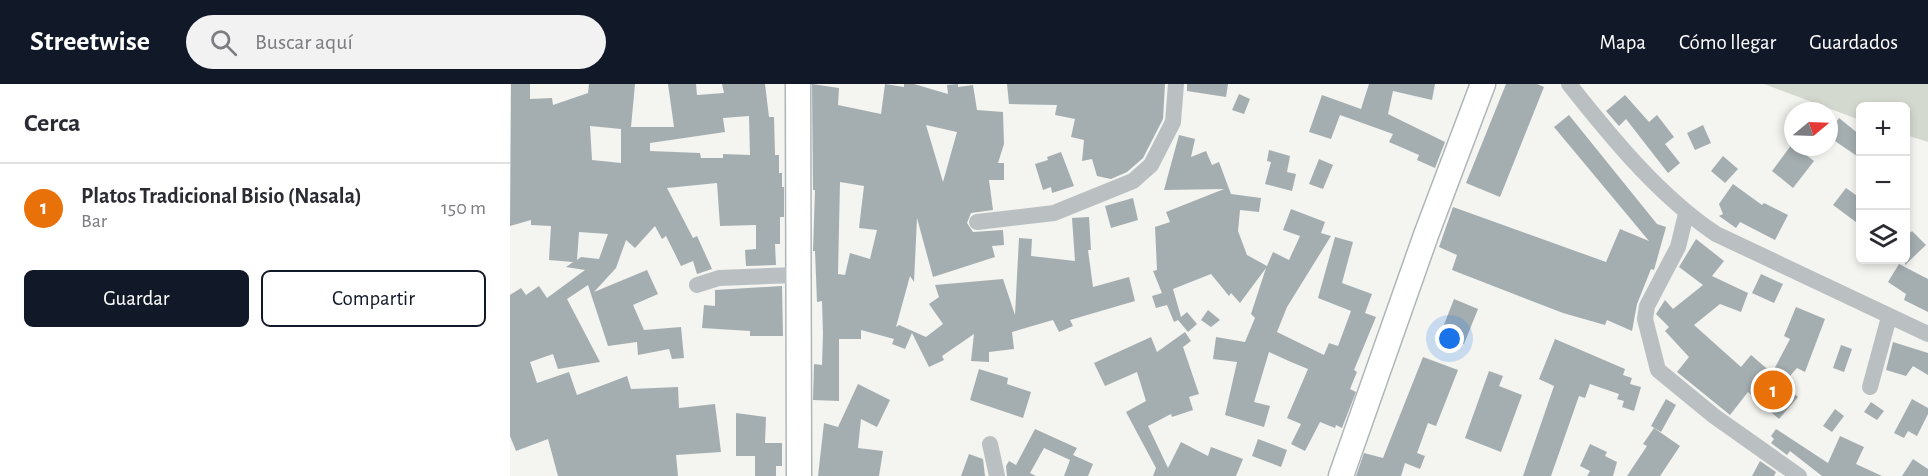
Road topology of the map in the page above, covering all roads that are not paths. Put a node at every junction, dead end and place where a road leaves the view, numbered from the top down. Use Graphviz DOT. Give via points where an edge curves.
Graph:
graph roads {
  1 [pos="798,84"];
  2 [pos="1176,84"];
  3 [pos="1483,84"];
  4 [pos="1569,84"];
  5 [pos="1686,214"];
  6 [pos="977,222"];
  7 [pos="797,274"];
  8 [pos="697,285"];
  9 [pos="1889,317"];
  10 [pos="1928,334"];
  11 [pos="1870,387"];
  12 [pos="990,444"];
  13 [pos="799,476"];
  14 [pos="997,476"];
  15 [pos="1341,476"];
  16 [pos="1799,476"];
  1 -- 7 [label="street"];
  2 -- 6 [label="street" via="1173,122 1151,165 1134,181 1054,213"];
  3 -- 15 [label="street"];
  4 -- 5 [label="street"];
  5 -- 9 [label="street" via="1716,234"];
  5 -- 16 [label="street" via="1678,247 1647,306 1645,319 1658,370 1714,416"];
  7 -- 8 [label="street" via="719,278"];
  7 -- 13 [label="street"];
  9 -- 10 [label="street"];
  9 -- 11 [label="street"];
  12 -- 14 [label="street"];
}
